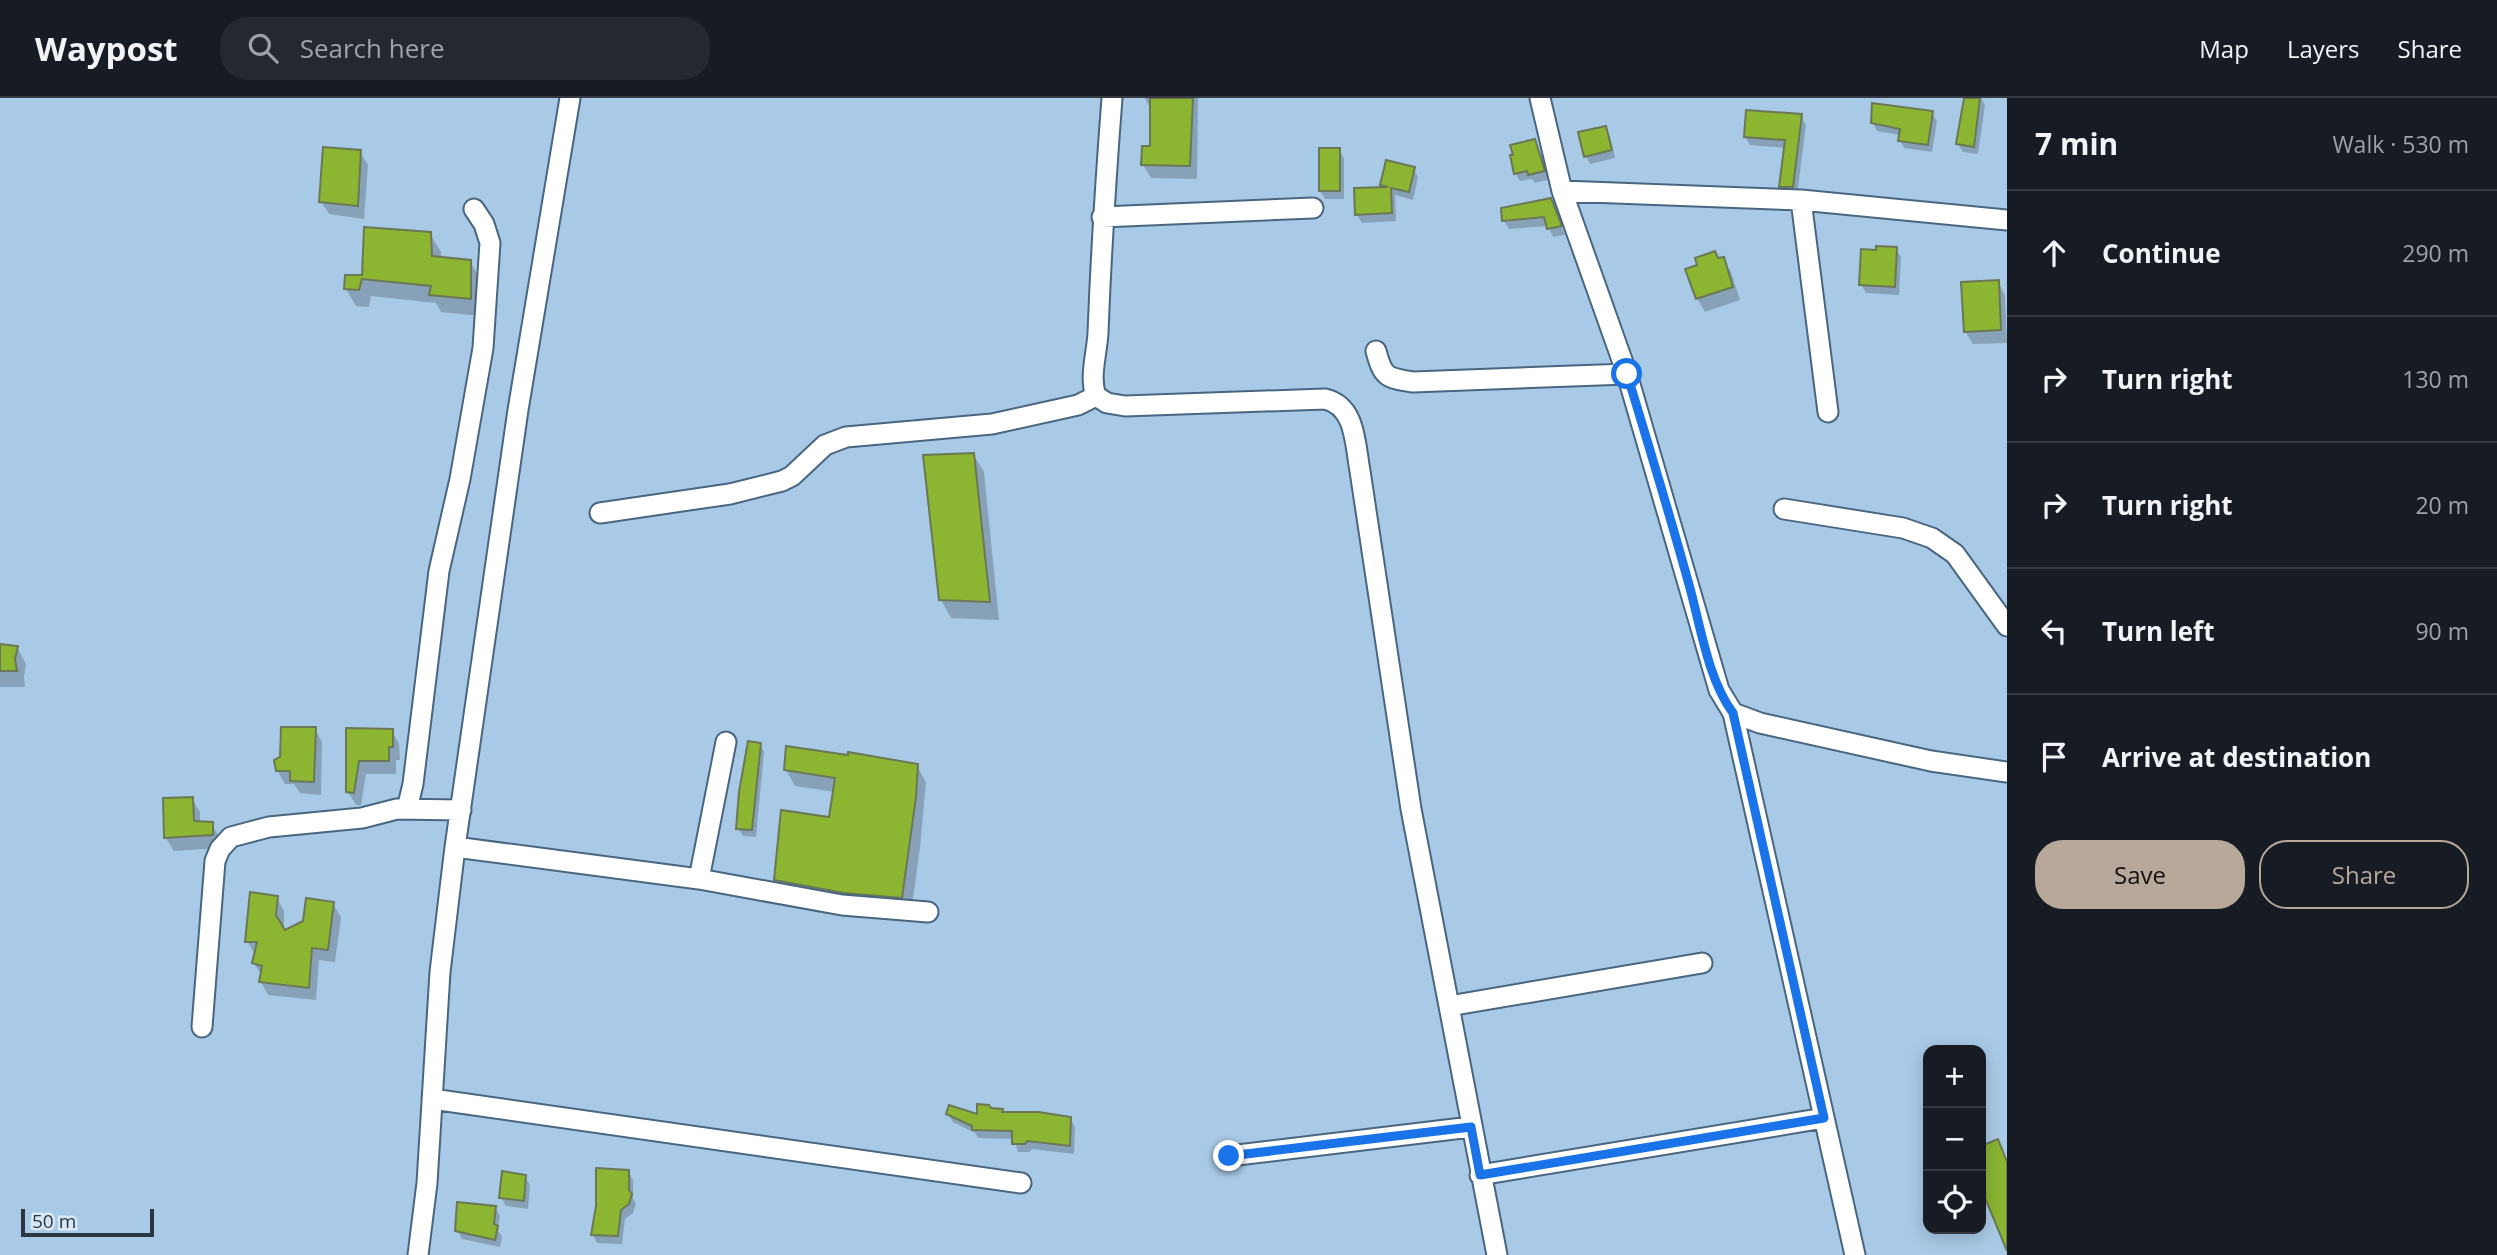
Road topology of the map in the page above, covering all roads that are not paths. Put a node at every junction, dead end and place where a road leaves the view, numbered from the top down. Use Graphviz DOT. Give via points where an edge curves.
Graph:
graph roads {
  1 [pos="570,98"];
  2 [pos="1112,98"];
  3 [pos="1541,98"];
  4 [pos="1562,191"];
  5 [pos="1801,200"];
  6 [pos="1313,208"];
  7 [pos="474,209"];
  8 [pos="1102,217"];
  9 [pos="2007,220"];
  10 [pos="1376,351"];
  11 [pos="1627,374"];
  12 [pos="1096,396"];
  13 [pos="1828,412"];
  14 [pos="1784,509"];
  15 [pos="600,513"];
  16 [pos="2007,626"];
  17 [pos="1733,713"];
  18 [pos="726,742"];
  19 [pos="2007,772"];
  20 [pos="407,808"];
  21 [pos="461,810"];
  22 [pos="455,847"];
  23 [pos="699,879"];
  24 [pos="928,912"];
  25 [pos="1702,964"];
  26 [pos="1449,1006"];
  27 [pos="202,1027"];
  28 [pos="432,1099"];
  29 [pos="1824,1118"];
  30 [pos="1471,1127"];
  31 [pos="1229,1156"];
  32 [pos="1480,1175"];
  33 [pos="1021,1183"];
  34 [pos="418,1255"];
  35 [pos="1497,1255"];
  36 [pos="1855,1255"];
  1 -- 21 [label="street" via="518,410"];
  2 -- 8 [label="street"];
  3 -- 4 [label="street"];
  4 -- 5 [label="street"];
  4 -- 11 [label="street"];
  5 -- 9 [label="street"];
  5 -- 13 [label="street"];
  6 -- 8 [label="street"];
  7 -- 20 [label="street" via="490,243 483,348 439,571"];
  8 -- 12 [label="street"];
  10 -- 11 [label="street" via="1387,377 1413,382"];
  11 -- 17 [label="street" via="1713,672"];
  12 -- 15 [label="street" via="1078,405 992,424 846,437 825,445 782,481 730,494"];
  12 -- 26 [label="street" via="1125,406 1325,399 1335,401 1349,415 1411,809"];
  14 -- 16 [label="street" via="1903,528 1932,538 1955,554"];
  17 -- 19 [label="street" via="1850,744"];
  17 -- 29 [label="street"];
  18 -- 23 [label="street"];
  20 -- 21 [label="street"];
  20 -- 27 [label="street" via="250,831 231,838 220,849 212,880"];
  21 -- 22 [label="street"];
  22 -- 23 [label="street"];
  22 -- 28 [label="street" via="440,972"];
  23 -- 24 [label="street" via="842,905"];
  25 -- 26 [label="street"];
  26 -- 30 [label="street"];
  28 -- 33 [label="street"];
  28 -- 34 [label="street"];
  29 -- 32 [label="street"];
  29 -- 36 [label="street"];
  30 -- 31 [label="street"];
  30 -- 32 [label="street"];
  32 -- 35 [label="street"];
}
